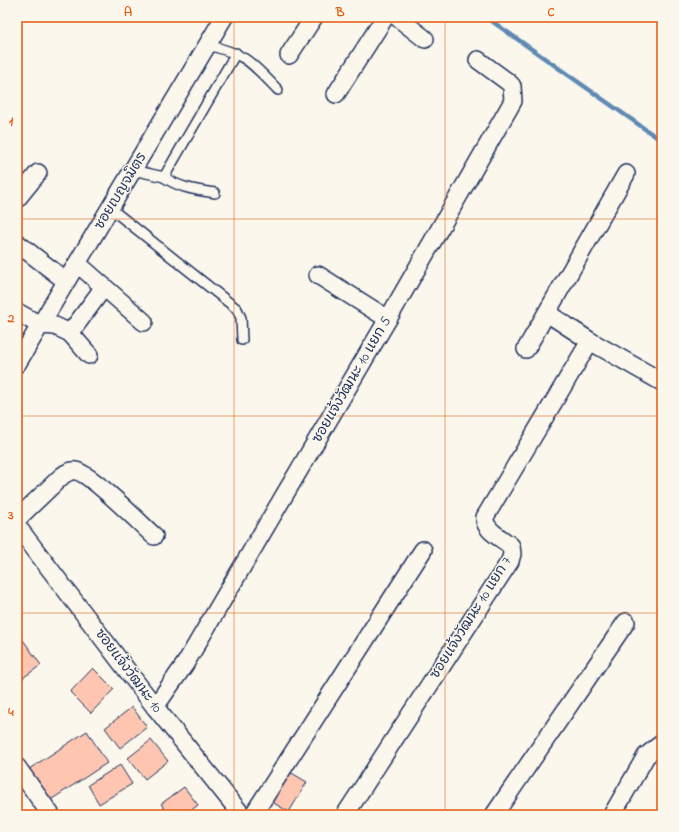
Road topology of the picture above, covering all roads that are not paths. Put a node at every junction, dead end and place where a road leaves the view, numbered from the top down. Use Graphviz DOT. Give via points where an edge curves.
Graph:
graph roads {
  1 [pos="224,17"];
  2 [pos="314,17"];
  3 [pos="385,17"];
  4 [pos="397,17"];
  5 [pos="425,39"];
  6 [pos="207,46"];
  7 [pos="236,53"];
  8 [pos="289,56"];
  9 [pos="478,60"];
  10 [pos="278,90"];
  11 [pos="336,94"];
  12 [pos="133,170"];
  13 [pos="38,173"];
  14 [pos="626,174"];
  15 [pos="164,177"];
  16 [pos="214,193"];
  17 [pos="17,199"];
  18 [pos="110,208"];
  19 [pos="17,244"];
  20 [pos="78,264"];
  21 [pos="318,275"];
  22 [pos="66,281"];
  23 [pos="104,287"];
  24 [pos="17,312"];
  25 [pos="547,313"];
  26 [pos="388,319"];
  27 [pos="144,322"];
  28 [pos="40,325"];
  29 [pos="70,333"];
  30 [pos="242,340"];
  31 [pos="590,341"];
  32 [pos="526,349"];
  33 [pos="89,355"];
  34 [pos="17,364"];
  35 [pos="662,382"];
  36 [pos="17,519"];
  37 [pos="17,526"];
  38 [pos="154,536"];
  39 [pos="424,550"];
  40 [pos="626,622"];
  41 [pos="155,707"];
  42 [pos="662,743"];
  43 [pos="17,767"];
  44 [pos="51,815"];
  45 [pos="242,815"];
  46 [pos="253,815"];
  47 [pos="345,815"];
  48 [pos="494,815"];
  49 [pos="612,815"];
  1 -- 6 [label="street, ซอยเบญจมิตร"];
  2 -- 8 [label="street"];
  3 -- 11 [label="street"];
  4 -- 5 [label="street"];
  6 -- 7 [label="lane"];
  6 -- 12 [label="street, ซอยเบญจมิตร"];
  7 -- 10 [label="lane" via="249,61"];
  7 -- 15 [label="lane"];
  9 -- 26 [label="street, ซอยแจ้งวัฒนะ 10 แยก 5" via="512,86 513,101"];
  12 -- 15 [label="lane"];
  12 -- 18 [label="street, ซอยเบญจมิตร"];
  13 -- 17 [label="street"];
  14 -- 25 [label="street"];
  15 -- 16 [label="lane" via="183,187"];
  18 -- 20 [label="street, ซอยเบญจมิตร"];
  18 -- 30 [label="lane" via="237,309 241,318"];
  19 -- 22 [label="street"];
  20 -- 22 [label="street, ซอยเบญจมิตร"];
  20 -- 23 [label="street"];
  21 -- 26 [label="street"];
  22 -- 28 [label="street, ซอยเบญจมิตร"];
  23 -- 27 [label="street"];
  23 -- 29 [label="street"];
  24 -- 28 [label="street"];
  25 -- 31 [label="street"];
  25 -- 32 [label="street"];
  26 -- 41 [label="street, ซอยแจ้งวัฒนะ 10 แยก 5" via="185,664"];
  28 -- 29 [label="street" via="54,326"];
  28 -- 34 [label="street, ซอยเบญจมิตร"];
  29 -- 33 [label="street"];
  31 -- 35 [label="street"];
  31 -- 47 [label="street, ซอยแจ้งวัฒนะ 10 แยก 7" via="485,517 487,528 511,546 510,561"];
  36 -- 38 [label="street" via="62,476 70,471 76,471 91,479"];
  37 -- 41 [label="street, ซอยแจ้งวัฒนะ 10"];
  39 -- 46 [label="street"];
  40 -- 48 [label="street"];
  41 -- 45 [label="street, ซอยแจ้งวัฒนะ 10"];
  42 -- 49 [label="street" via="646,756"];
  43 -- 44 [label="street"];
}
